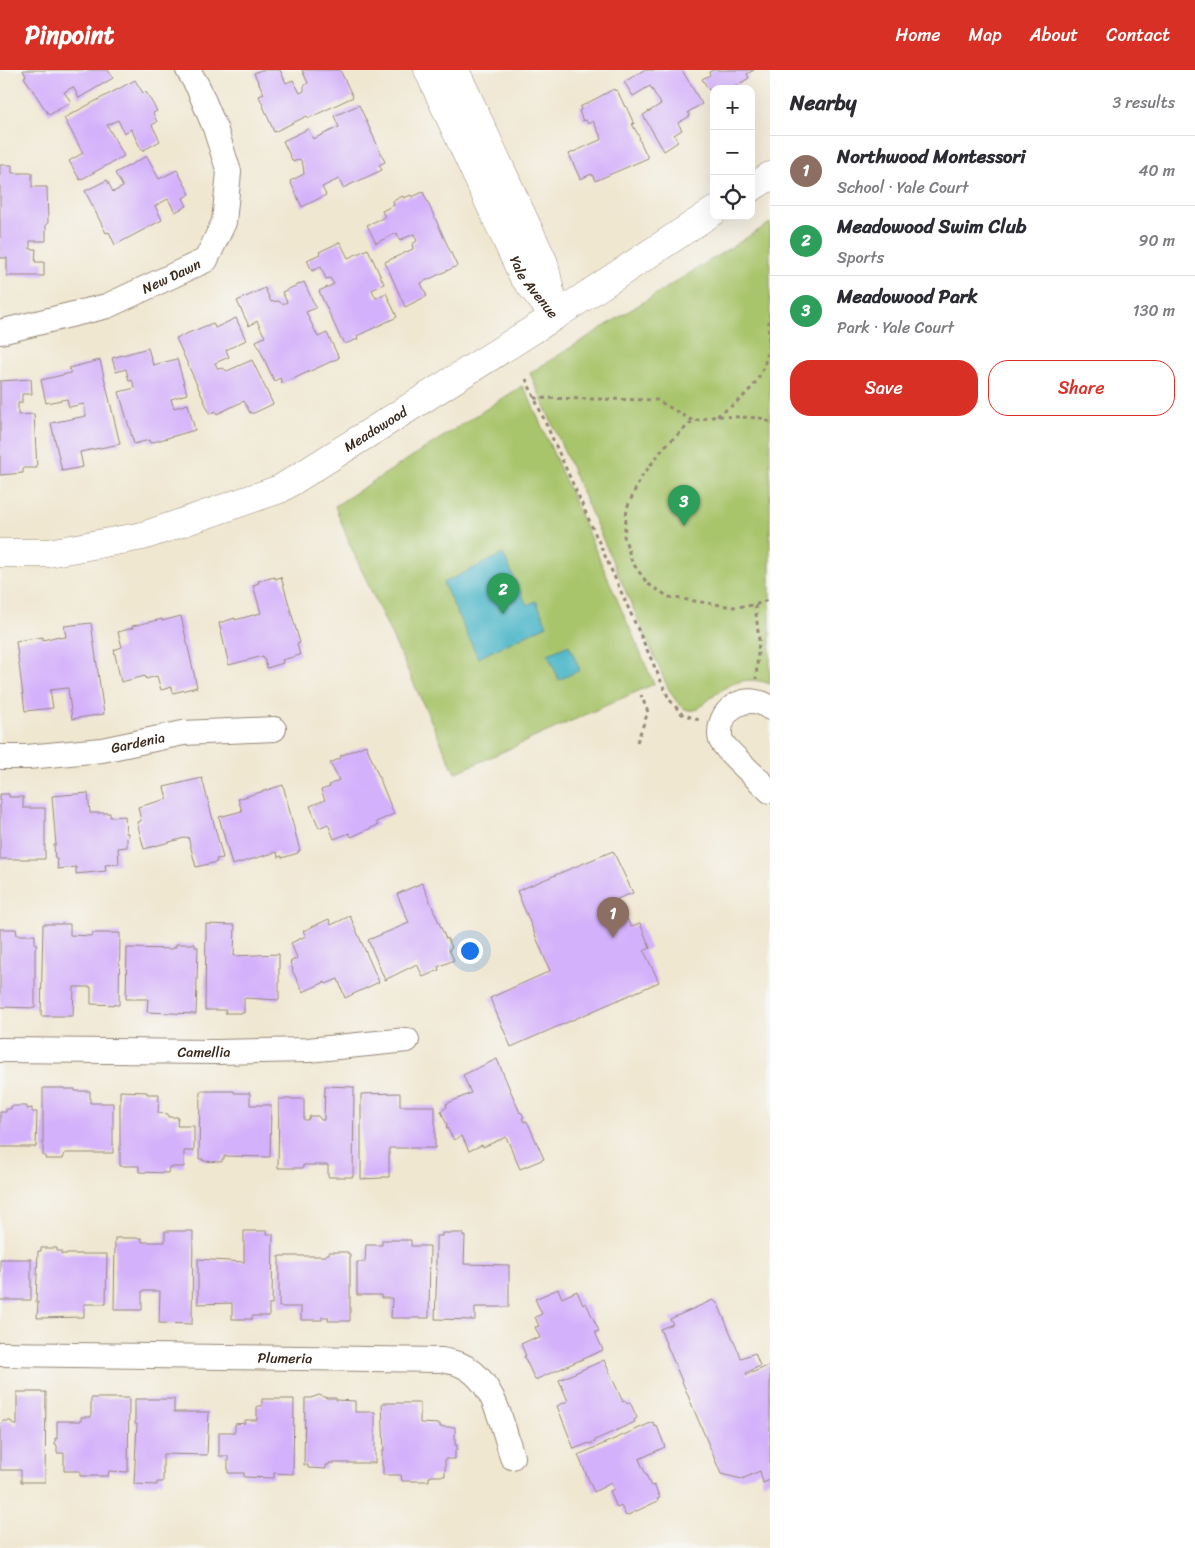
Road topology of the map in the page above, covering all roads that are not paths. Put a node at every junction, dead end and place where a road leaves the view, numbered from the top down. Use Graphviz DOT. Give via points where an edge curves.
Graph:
graph roads {
  1 [pos="188,70"];
  2 [pos="428,70"];
  3 [pos="455,70"];
  4 [pos="770,176"];
  5 [pos="755,185"];
  6 [pos="710,214"];
  7 [pos="555,316"];
  8 [pos="0,332"];
  9 [pos="0,553"];
  10 [pos="762,704"];
  11 [pos="274,729"];
  12 [pos="0,757"];
  13 [pos="770,791"];
  14 [pos="407,1040"];
  15 [pos="0,1050"];
  16 [pos="0,1354"];
  17 [pos="512,1457"];
  1 -- 8 [label="street, New Dawn" via="202,95 229,172 224,222 206,260 107,306"];
  2 -- 7 [label="main road, Yale Avenue" via="523,276"];
  3 -- 7 [label="main road, Yale Avenue" via="544,262"];
  4 -- 5 [label="main road"];
  6 -- 7 [label="main road, Meadowood"];
  7 -- 9 [label="main road, Meadowood" via="280,489 143,536 48,553"];
  10 -- 13 [label="street" via="745,701 732,708 720,723 720,740"];
  11 -- 12 [label="street, Gardenia" via="183,733 102,750"];
  14 -- 15 [label="street, Camellia" via="299,1050"];
  16 -- 17 [label="street, Plumeria" via="442,1360 461,1365 476,1374 496,1404"];
}
